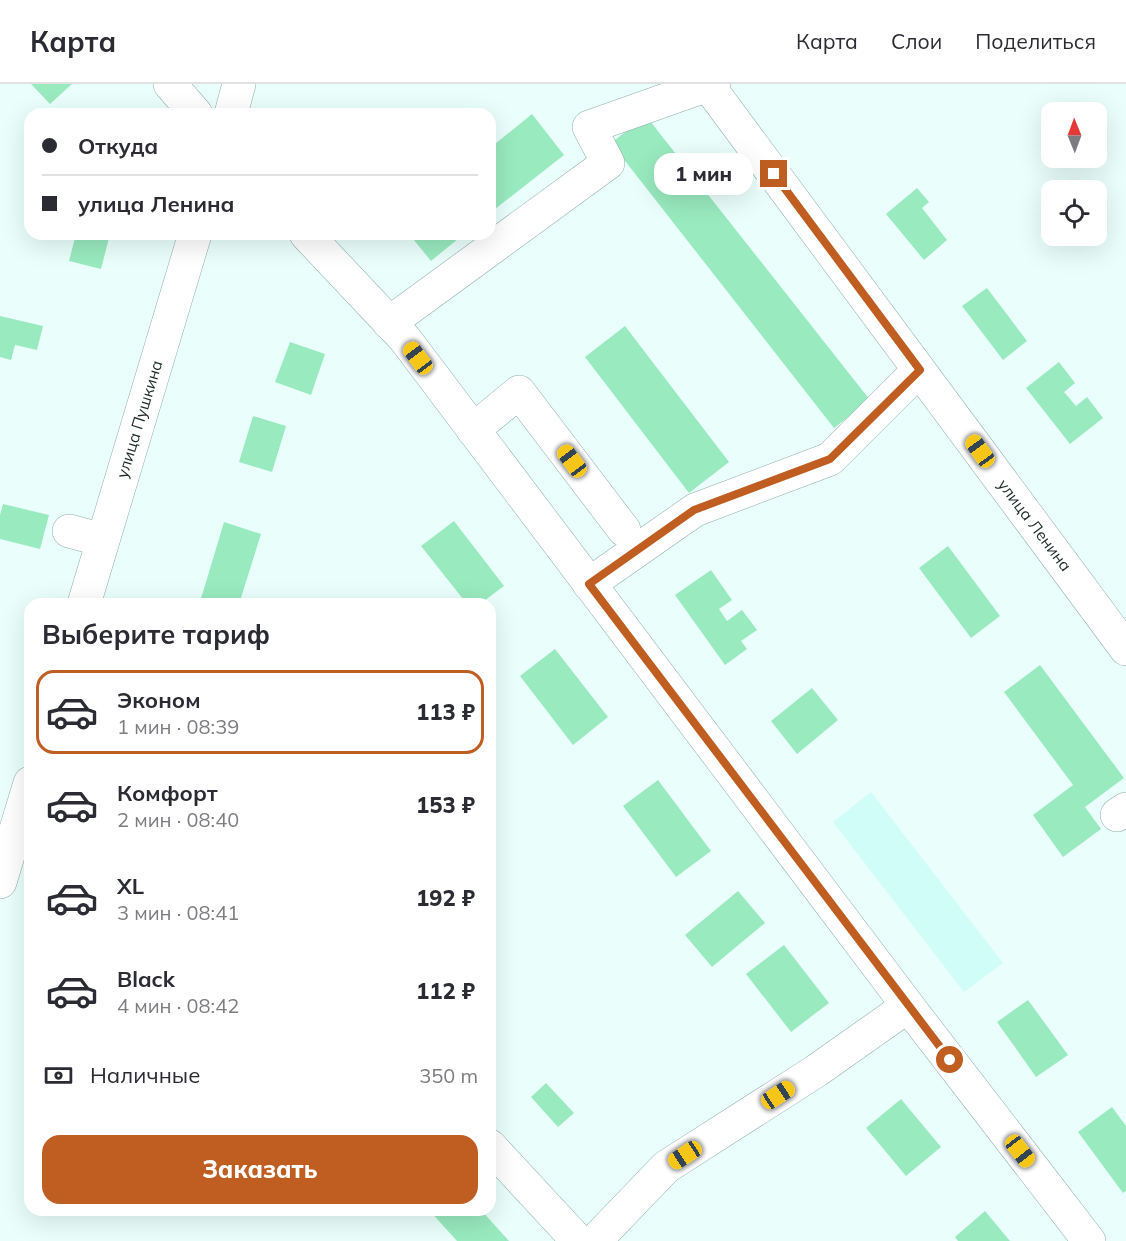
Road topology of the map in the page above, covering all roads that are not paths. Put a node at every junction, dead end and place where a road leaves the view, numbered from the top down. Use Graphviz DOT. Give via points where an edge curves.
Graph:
graph roads {
  1 [pos="170,84"];
  2 [pos="239,84"];
  3 [pos="707,84"];
  4 [pos="714,84"];
  5 [pos="191,108"];
  6 [pos="233,108"];
  7 [pos="193,240"];
  8 [pos="312,240"];
  9 [pos="389,323"];
  10 [pos="920,370"];
  11 [pos="473,430"];
  12 [pos="624,530"];
  13 [pos="69,531"];
  14 [pos="103,540"];
  15 [pos="589,584"];
  16 [pos="86,598"];
  17 [pos="1126,649"];
  18 [pos="24,803"];
  19 [pos="0,882"];
  20 [pos="908,1006"];
  21 [pos="496,1152"];
  22 [pos="578,1241"];
  23 [pos="595,1241"];
  24 [pos="1089,1241"];
  1 -- 5 [label="street"];
  2 -- 6 [label="street"];
  3 -- 4 [label="street"];
  3 -- 9 [label="street" via="589,128 608,164"];
  3 -- 10 [label="street, улица Ленина"];
  7 -- 14 [label="street, улица Пушкина"];
  8 -- 9 [label="street"];
  9 -- 11 [label="street"];
  10 -- 15 [label="street" via="830,459 694,510"];
  10 -- 17 [label="street, улица Ленина"];
  11 -- 12 [label="street" via="519,392"];
  11 -- 15 [label="street"];
  13 -- 14 [label="street"];
  14 -- 16 [label="street, улица Пушкина"];
  15 -- 20 [label="street"];
  18 -- 19 [label="street"];
  20 -- 23 [label="street" via="816,1071 666,1167"];
  20 -- 24 [label="street"];
  21 -- 22 [label="street"];
}
